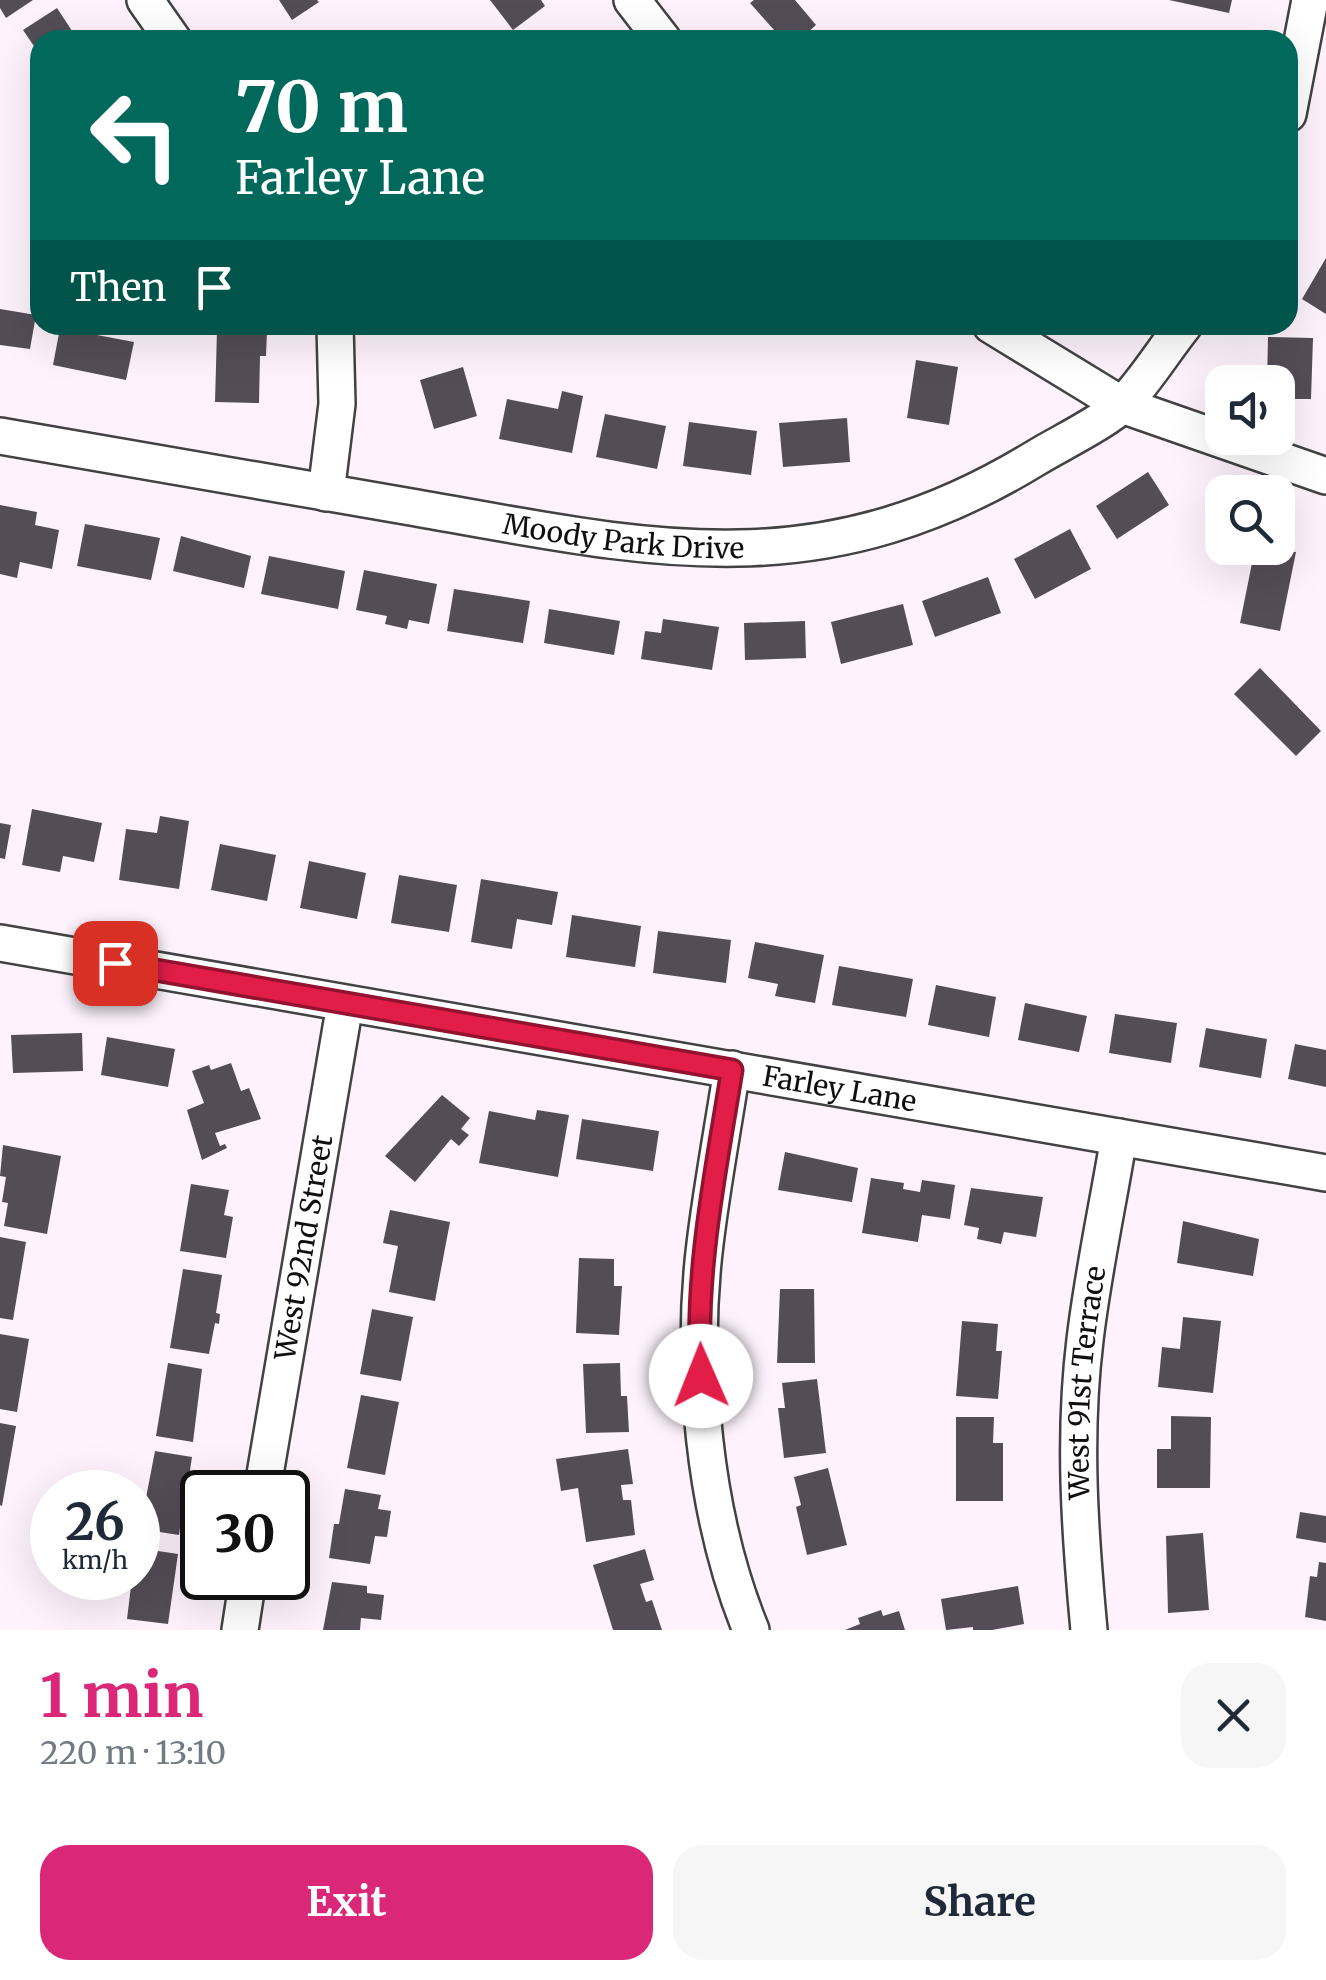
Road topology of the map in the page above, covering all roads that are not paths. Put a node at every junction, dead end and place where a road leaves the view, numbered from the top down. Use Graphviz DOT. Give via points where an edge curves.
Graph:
graph roads {
  1 [pos="145,0"];
  2 [pos="632,0"];
  3 [pos="1310,0"];
  4 [pos="166,30"];
  5 [pos="655,30"];
  6 [pos="1298,62"];
  7 [pos="335,335"];
  8 [pos="1007,335"];
  9 [pos="1176,335"];
  10 [pos="1122,405"];
  11 [pos="0,436"];
  12 [pos="1326,476"];
  13 [pos="326,493"];
  14 [pos="0,943"];
  15 [pos="345,1004"];
  16 [pos="732,1070"];
  17 [pos="1120,1137"];
  18 [pos="1326,1172"];
  19 [pos="266,1470"];
  20 [pos="245,1600"];
  21 [pos="240,1630"];
  22 [pos="751,1630"];
  23 [pos="1089,1630"];
  1 -- 4 [label="street"];
  2 -- 5 [label="street"];
  3 -- 6 [label="street"];
  7 -- 13 [label="street" via="337,404"];
  8 -- 10 [label="street"];
  9 -- 10 [label="street, Moody Park Drive"];
  10 -- 12 [label="street"];
  10 -- 13 [label="street, Moody Park Drive" via="939,510 874,532 793,546 661,547"];
  11 -- 13 [label="street, Moody Park Drive"];
  14 -- 15 [label="street, Farley Lane"];
  15 -- 16 [label="street, Farley Lane"];
  15 -- 19 [label="street, West 92nd Street"];
  16 -- 17 [label="street, Farley Lane"];
  16 -- 22 [label="street" via="704,1247 699,1348 720,1524"];
  17 -- 18 [label="street, Farley Lane"];
  17 -- 23 [label="street, West 91st Terrace" via="1084,1341 1079,1519"];
  20 -- 21 [label="street"];
}
